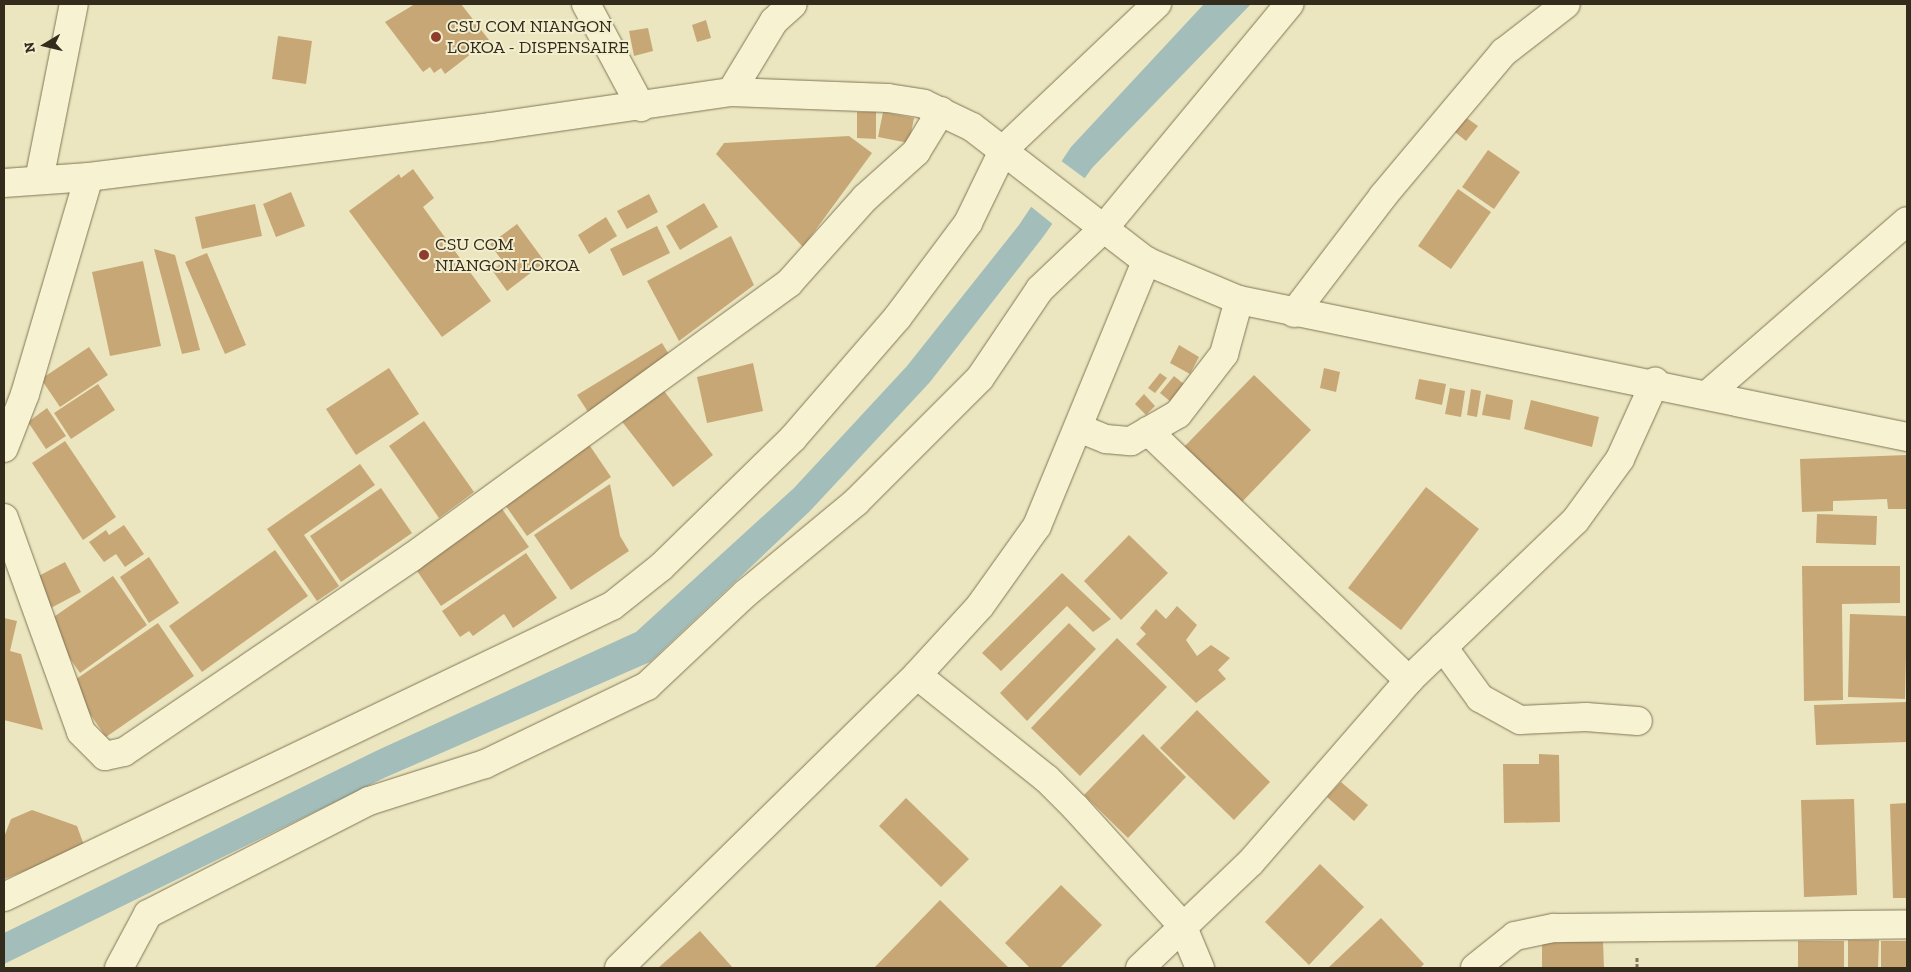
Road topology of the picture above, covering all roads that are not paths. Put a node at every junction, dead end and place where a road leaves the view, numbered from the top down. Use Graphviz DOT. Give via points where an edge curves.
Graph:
graph roads {
  1 [pos="74,4"];
  2 [pos="586,4"];
  3 [pos="793,4"];
  4 [pos="1158,4"];
  5 [pos="1289,4"];
  6 [pos="1566,4"];
  7 [pos="731,92"];
  8 [pos="641,107"];
  9 [pos="941,112"];
  10 [pos="1004,149"];
  11 [pos="89,177"];
  12 [pos="39,180"];
  13 [pos="4,183"];
  14 [pos="1907,221"];
  15 [pos="1104,228"];
  16 [pos="1146,261"];
  17 [pos="1239,300"];
  18 [pos="1294,313"];
  19 [pos="1655,382"];
  20 [pos="1707,395"];
  21 [pos="1081,428"];
  22 [pos="1148,432"];
  23 [pos="1907,437"];
  24 [pos="4,448"];
  25 [pos="4,518"];
  26 [pos="1443,647"];
  27 [pos="917,675"];
  28 [pos="1409,680"];
  29 [pos="1638,721"];
  30 [pos="4,897"];
  31 [pos="1907,924"];
  32 [pos="1182,925"];
  33 [pos="118,968"];
  34 [pos="619,968"];
  35 [pos="1140,968"];
  36 [pos="1200,968"];
  37 [pos="1475,968"];
  1 -- 12 [label="street"];
  2 -- 8 [label="street"];
  3 -- 7 [label="street" via="774,21"];
  4 -- 10 [label="street"];
  5 -- 15 [label="street"];
  6 -- 18 [label="street" via="1504,52 1383,196"];
  7 -- 8 [label="street"];
  7 -- 9 [label="street" via="888,98"];
  8 -- 11 [label="street"];
  9 -- 10 [label="street" via="972,127"];
  9 -- 25 [label="street" via="916,152 865,198 789,283 412,557 124,752 105,756 80,732"];
  10 -- 15 [label="street"];
  10 -- 30 [label="street" via="968,223 897,318 793,438 660,568 612,606"];
  11 -- 12 [label="street"];
  11 -- 24 [label="street" via="25,394"];
  12 -- 13 [label="street"];
  14 -- 20 [label="street"];
  15 -- 16 [label="street"];
  15 -- 33 [label="street" via="1040,288 980,378 863,495 746,593 647,686 485,764 369,802 148,914"];
  16 -- 17 [label="street"];
  16 -- 21 [label="street"];
  17 -- 18 [label="street"];
  17 -- 22 [label="street" via="1224,354 1178,414"];
  18 -- 19 [label="street"];
  19 -- 20 [label="street"];
  19 -- 26 [label="street" via="1620,459 1575,521"];
  20 -- 23 [label="street"];
  21 -- 22 [label="street" via="1106,439 1131,441"];
  21 -- 27 [label="street" via="1037,526 980,606"];
  22 -- 28 [label="street"];
  26 -- 28 [label="street"];
  26 -- 29 [label="street" via="1480,698 1520,720 1586,717"];
  27 -- 32 [label="street" via="1046,779 1113,847"];
  27 -- 34 [label="street"];
  28 -- 32 [label="street" via="1251,862"];
  31 -- 37 [label="street" via="1554,928 1515,936"];
  32 -- 35 [label="street"];
  32 -- 36 [label="street"];
}
